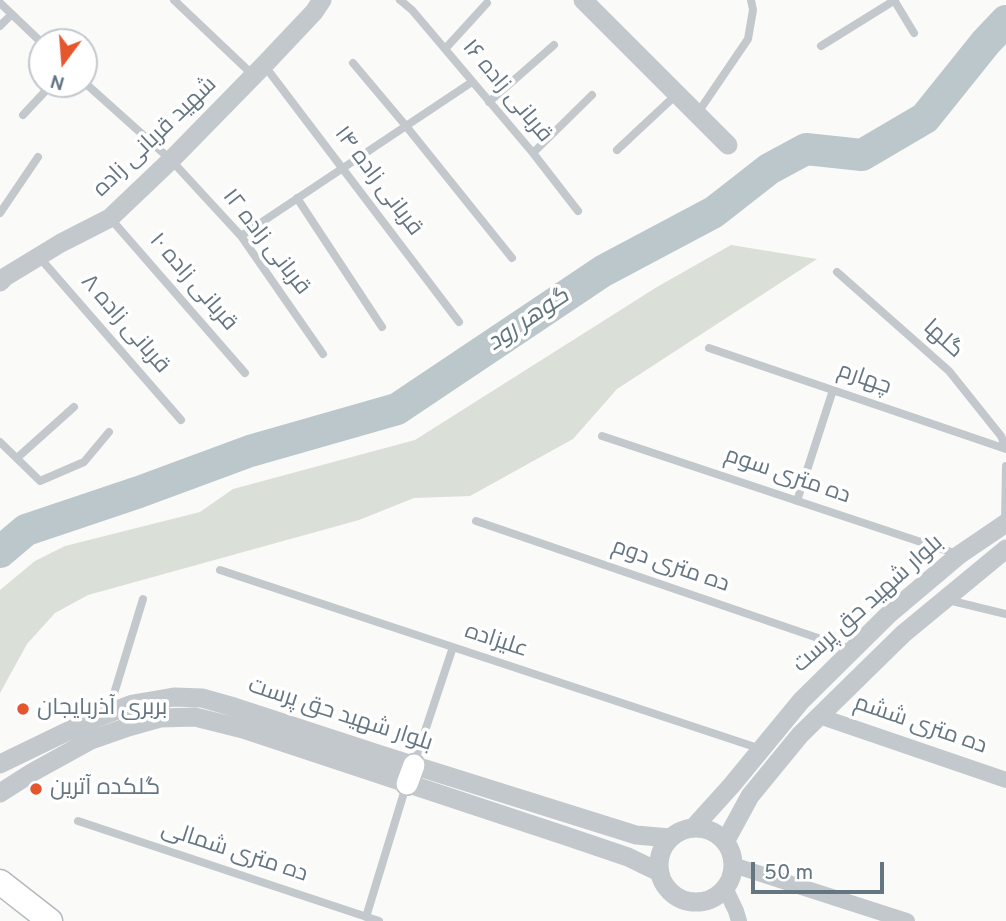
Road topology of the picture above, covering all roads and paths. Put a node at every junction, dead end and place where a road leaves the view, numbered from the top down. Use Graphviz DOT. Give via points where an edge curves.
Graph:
graph roads {
  1 [pos="174,0"];
  2 [pos="322,0"];
  3 [pos="400,0"];
  4 [pos="583,0"];
  5 [pos="751,0"];
  6 [pos="895,0"];
  7 [pos="0,3"];
  8 [pos="487,3"];
  9 [pos="12,14"];
  10 [pos="0,26"];
  11 [pos="28,29"];
  12 [pos="914,33"];
  13 [pos="554,45"];
  14 [pos="821,46"];
  15 [pos="445,50"];
  16 [pos="353,63"];
  17 [pos="259,71"];
  18 [pos="472,82"];
  19 [pos="677,94"];
  20 [pos="98,95"];
  21 [pos="592,95"];
  22 [pos="39,98"];
  23 [pos="489,102"];
  24 [pos="697,114"];
  25 [pos="23,115"];
  26 [pos="406,126"];
  27 [pos="728,145"];
  28 [pos="617,150"];
  29 [pos="533,153"];
  30 [pos="38,156"];
  31 [pos="171,160"];
  32 [pos="342,168"];
  33 [pos="297,198"];
  34 [pos="578,211"];
  35 [pos="0,213"];
  36 [pos="110,218"];
  37 [pos="241,236"];
  38 [pos="39,257"];
  39 [pos="512,258"];
  40 [pos="837,272"];
  41 [pos="1,279"];
  42 [pos="459,322"];
  43 [pos="382,327"];
  44 [pos="709,348"];
  45 [pos="324,354"];
  46 [pos="245,373"];
  47 [pos="833,390"];
  48 [pos="74,407"];
  49 [pos="181,419"];
  50 [pos="109,432"];
  51 [pos="602,436"];
  52 [pos="0,442"];
  53 [pos="1006,449"];
  54 [pos="17,458"];
  55 [pos="1006,466"];
  56 [pos="797,501"];
  57 [pos="475,521"];
  58 [pos="1006,524"];
  59 [pos="1006,550"];
  60 [pos="960,555"];
  61 [pos="220,570"];
  62 [pos="143,599"];
  63 [pos="945,599"];
  64 [pos="1006,614"];
  65 [pos="453,647"];
  66 [pos="853,650"];
  67 [pos="869,667"];
  68 [pos="108,713"];
  69 [pos="819,716"];
  70 [pos="761,749"];
  71 [pos="0,764"];
  72 [pos="410,774"];
  73 [pos="1006,780"];
  74 [pos="0,793"];
  75 [pos="78,821"];
  76 [pos="692,828"];
  77 [pos="670,838"];
  78 [pos="725,842"];
  79 [pos="733,865"];
  80 [pos="659,872"];
  81 [pos="0,882"];
  82 [pos="725,888"];
  83 [pos="366,917"];
  84 [pos="50,921"];
  85 [pos="379,921"];
  86 [pos="739,921"];
  87 [pos="907,921"];
  1 -- 17 [label="lane, قربانی زاده ۱۴"];
  2 -- 17 [label="street, شهید قربانی زاده"];
  3 -- 15 [label="lane, قربانی زاده ۱۶"];
  4 -- 19 [label="street"];
  5 -- 24 [label="lane" via="748,39"];
  6 -- 12 [label="lane"];
  6 -- 14 [label="lane"];
  7 -- 9 [label="lane"];
  8 -- 15 [label="lane"];
  9 -- 10 [label="lane"];
  9 -- 11 [label="lane"];
  13 -- 23 [label="lane"];
  15 -- 18 [label="lane, قربانی زاده ۱۶"];
  16 -- 26 [label="lane"];
  17 -- 31 [label="street, شهید قربانی زاده"];
  17 -- 32 [label="lane, قربانی زاده ۱۴"];
  18 -- 23 [label="lane, قربانی زاده ۱۶"];
  18 -- 26 [label="lane"];
  19 -- 24 [label="street"];
  19 -- 28 [label="lane"];
  20 -- 31 [label="lane, قربانی زاده ۱۲"];
  21 -- 29 [label="lane"];
  22 -- 25 [label="lane"];
  23 -- 29 [label="lane, قربانی زاده ۱۶"];
  24 -- 27 [label="street"];
  26 -- 32 [label="lane"];
  26 -- 39 [label="lane"];
  29 -- 34 [label="lane, قربانی زاده ۱۶"];
  30 -- 35 [label="lane"];
  31 -- 36 [label="street, شهید قربانی زاده"];
  31 -- 37 [label="lane, قربانی زاده ۱۲"];
  32 -- 33 [label="lane"];
  32 -- 42 [label="lane, قربانی زاده ۱۴"];
  33 -- 37 [label="lane"];
  33 -- 43 [label="lane"];
  36 -- 38 [label="street, شهید قربانی زاده"];
  36 -- 46 [label="lane, قربانی زاده ۱۰"];
  37 -- 45 [label="lane, قربانی زاده ۱۲"];
  38 -- 41 [label="street, شهید قربانی زاده"];
  38 -- 49 [label="lane, قربانی زاده ۸"];
  40 -- 53 [label="lane, گلها" via="950,371 1001,436"];
  44 -- 47 [label="lane, چهارم"];
  47 -- 53 [label="lane, چهارم"];
  47 -- 56 [label="lane"];
  48 -- 54 [label="lane"];
  50 -- 54 [label="lane" via="84,462 40,481"];
  51 -- 56 [label="lane, ده متری سوم"];
  52 -- 54 [label="lane"];
  55 -- 58 [label="lane"];
  56 -- 60 [label="lane, ده متری سوم"];
  57 -- 66 [label="lane, ده متری دوم"];
  58 -- 60 [label="street, بلوار شهید حق پرست"];
  59 -- 63 [label="street, بلوار شهید حق پرست"];
  60 -- 66 [label="street, بلوار شهید حق پرست"];
  61 -- 65 [label="lane, علیزاده"];
  62 -- 68 [label="lane"];
  63 -- 64 [label="lane"];
  63 -- 67 [label="street, بلوار شهید حق پرست"];
  65 -- 70 [label="lane, علیزاده"];
  65 -- 72 [label="lane"];
  66 -- 67 [label="street"];
  66 -- 70 [label="street, بلوار شهید حق پرست"];
  67 -- 69 [label="street, بلوار شهید حق پرست"];
  68 -- 71 [label="street, بلوار شهید حق پرست"];
  68 -- 72 [label="street, بلوار شهید حق پرست" via="174,696 202,698"];
  69 -- 73 [label="street, ده متری ششم"];
  69 -- 78 [label="street, بلوار شهید حق پرست" via="750,796"];
  70 -- 76 [label="street, بلوار شهید حق پرست"];
  72 -- 74 [label="street, بلوار شهید حق پرست" via="195,717 160,718 91,740"];
  72 -- 77 [label="street, بلوار شهید حق پرست" via="636,835"];
  72 -- 80 [label="street, بلوار شهید حق پرست"];
  72 -- 83 [label="lane"];
  75 -- 83 [label="lane, ده متری شمالی"];
  76 -- 77 [label="street"];
  76 -- 78 [label="street" via="705,829"];
  77 -- 80 [label="street" via="659,859"];
  78 -- 79 [label="street"];
  79 -- 82 [label="street"];
  79 -- 87 [label="street"];
  80 -- 82 [label="street" via="671,892 693,902 705,901"];
  81 -- 84 [label="highway"];
  82 -- 86 [label="street"];
  83 -- 85 [label="lane, ده متری شمالی"];
}
